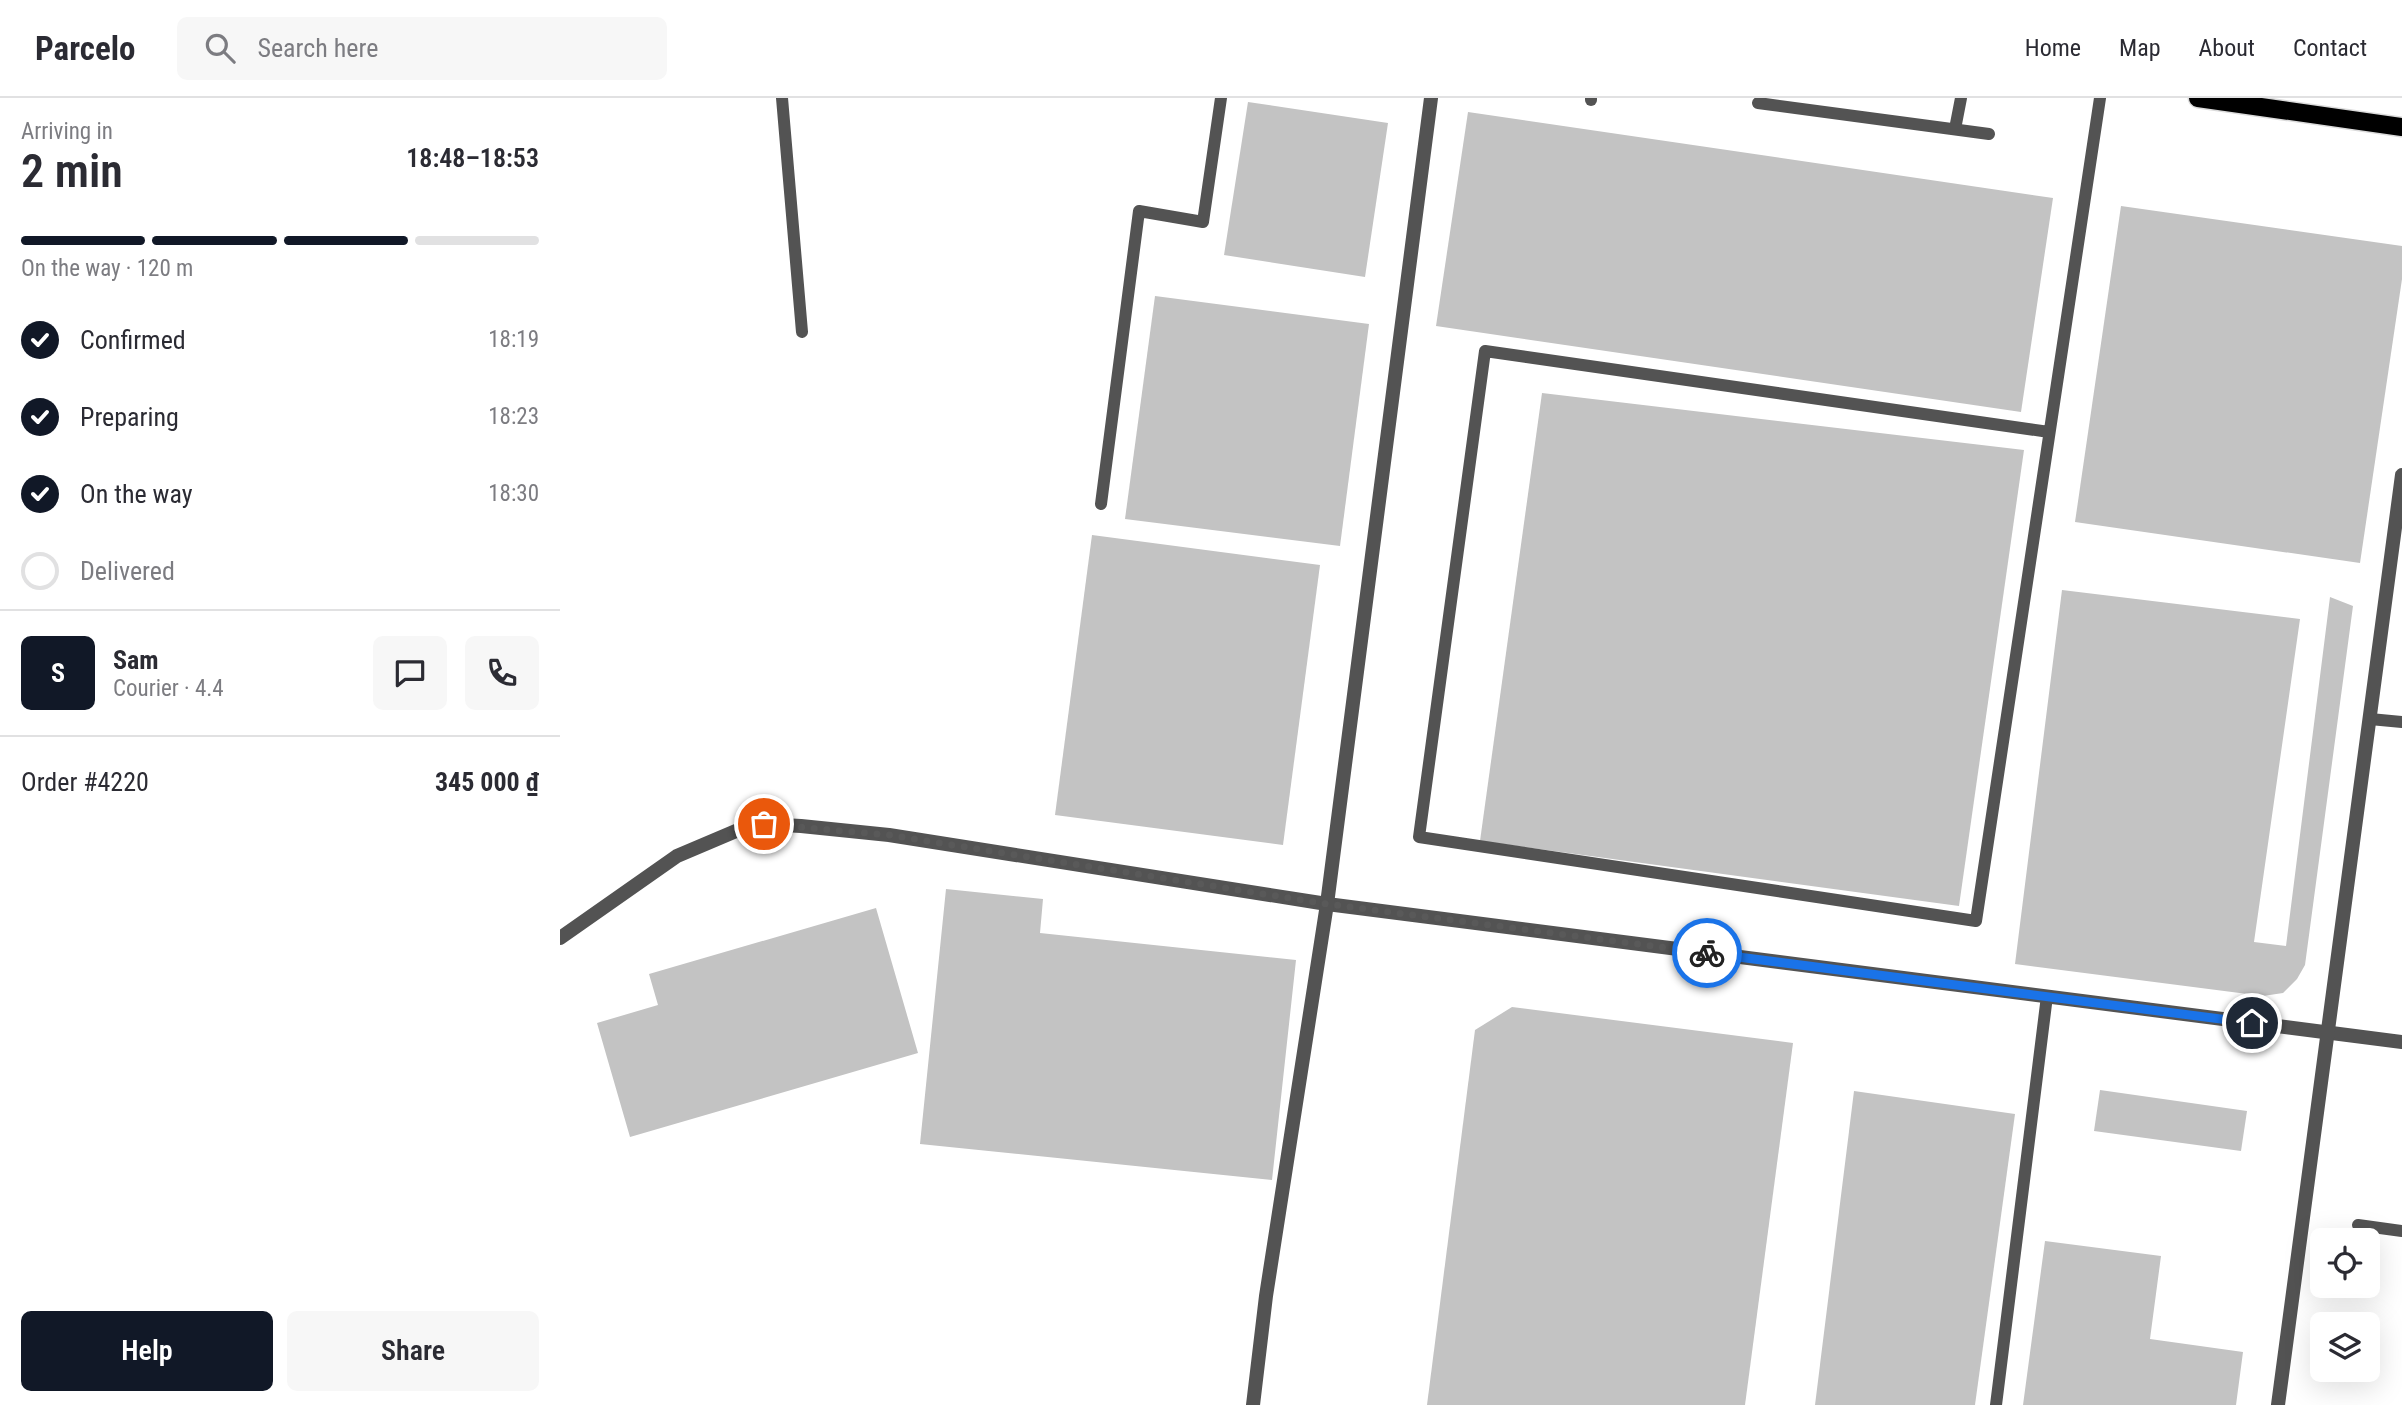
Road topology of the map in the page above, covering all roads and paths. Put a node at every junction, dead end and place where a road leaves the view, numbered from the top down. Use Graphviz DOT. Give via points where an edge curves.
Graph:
graph roads {
  1 [pos="782,98"];
  2 [pos="1221,98"];
  3 [pos="1431,98"];
  4 [pos="1961,98"];
  5 [pos="2100,98"];
  6 [pos="2198,98"];
  7 [pos="1784,102"];
  8 [pos="1758,103"];
  9 [pos="2402,127"];
  10 [pos="1955,129"];
  11 [pos="1989,134"];
  12 [pos="802,332"];
  13 [pos="2049,432"];
  14 [pos="2402,475"];
  15 [pos="1101,504"];
  16 [pos="2370,719"];
  17 [pos="2402,722"];
  18 [pos="1327,904"];
  19 [pos="560,937"];
  20 [pos="2047,996"];
  21 [pos="2329,1033"];
  22 [pos="2402,1042"];
  23 [pos="2358,1225"];
  24 [pos="2402,1231"];
  25 [pos="1253,1405"];
  26 [pos="1996,1405"];
  27 [pos="2278,1405"];
  1 -- 12 [label="lane"];
  2 -- 15 [label="lane" via="1203,222 1139,211"];
  3 -- 18 [label="street"];
  4 -- 10 [label="lane"];
  5 -- 13 [label="lane"];
  6 -- 9 [label="main road"];
  7 -- 8 [label="lane"];
  7 -- 10 [label="lane"];
  10 -- 11 [label="lane"];
  13 -- 13 [label="lane" via="1485,351 1419,837 1976,920"];
  14 -- 16 [label="street"];
  16 -- 17 [label="lane"];
  16 -- 21 [label="street"];
  18 -- 19 [label="street" via="889,835 764,824 677,856"];
  18 -- 20 [label="street"];
  18 -- 25 [label="street" via="1265,1296"];
  20 -- 21 [label="street"];
  20 -- 26 [label="lane"];
  21 -- 22 [label="street"];
  21 -- 27 [label="street"];
  23 -- 24 [label="lane"];
}
